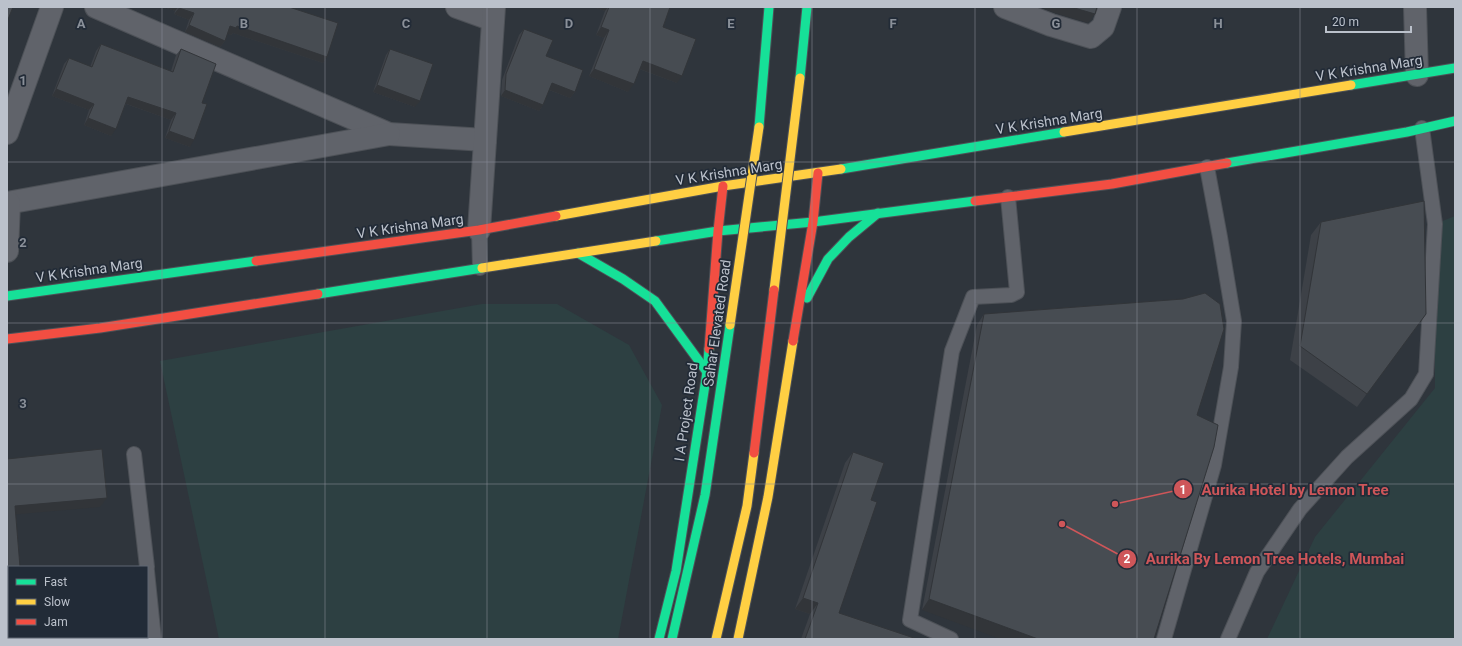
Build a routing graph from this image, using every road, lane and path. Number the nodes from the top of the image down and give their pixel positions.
1 (52, 7) edge
2 (96, 7) edge
3 (457, 7) edge
4 (769, 7) edge
5 (807, 7) edge
6 (1005, 7) edge
7 (1110, 7) edge
8 (1415, 7) edge
9 (493, 14) edge
10 (1455, 68) edge
11 (1417, 75) junction
12 (1455, 121) edge
13 (1422, 128) junction
14 (7, 133) edge
15 (389, 134) junction
16 (485, 140) junction
17 (1207, 167) junction
18 (818, 173) junction
19 (723, 186) junction
20 (1008, 197) junction
21 (8, 203) edge
22 (878, 213) junction
23 (813, 222) junction
24 (479, 230) junction
25 (718, 231) junction
26 (7, 251) edge
27 (578, 253) junction
28 (480, 268) junction
29 (7, 296) edge
30 (799, 313) junction
31 (7, 339) edge
32 (707, 372) junction
33 (134, 454) dead end
34 (146, 566) edge
35 (148, 581) edge
36 (154, 639) edge
37 (659, 639) edge
38 (672, 639) edge
39 (716, 639) edge
40 (738, 639) edge
41 (951, 639) edge
42 (1164, 639) edge
43 (1228, 639) edge

1 - 14 street
2 - 15 street
3 - 9 street
4 - 38 main road, Sahar Elevated Road, bridge
5 - 39 main road, bridge
6 - 7 street
8 - 11 street
9 - 16 street
10 - 11 main road, V K Krishna Marg
11 - 18 main road, V K Krishna Marg
12 - 13 main road
13 - 17 main road
13 - 43 lane
15 - 16 street
15 - 21 street
16 - 24 street
17 - 20 main road
17 - 42 lane
18 - 19 main road, V K Krishna Marg
18 - 23 main road
19 - 24 main road, V K Krishna Marg
19 - 25 main road, I A Project Road
20 - 22 main road
20 - 41 lane
21 - 26 street
22 - 23 main road
22 - 30 main road
23 - 25 main road
23 - 30 main road
24 - 28 lane
24 - 29 main road, V K Krishna Marg
25 - 27 main road
25 - 32 main road, I A Project Road
27 - 28 main road
27 - 32 main road
28 - 31 main road
30 - 40 main road
32 - 37 main road, I A Project Road
33 - 34 lane
35 - 36 lane

